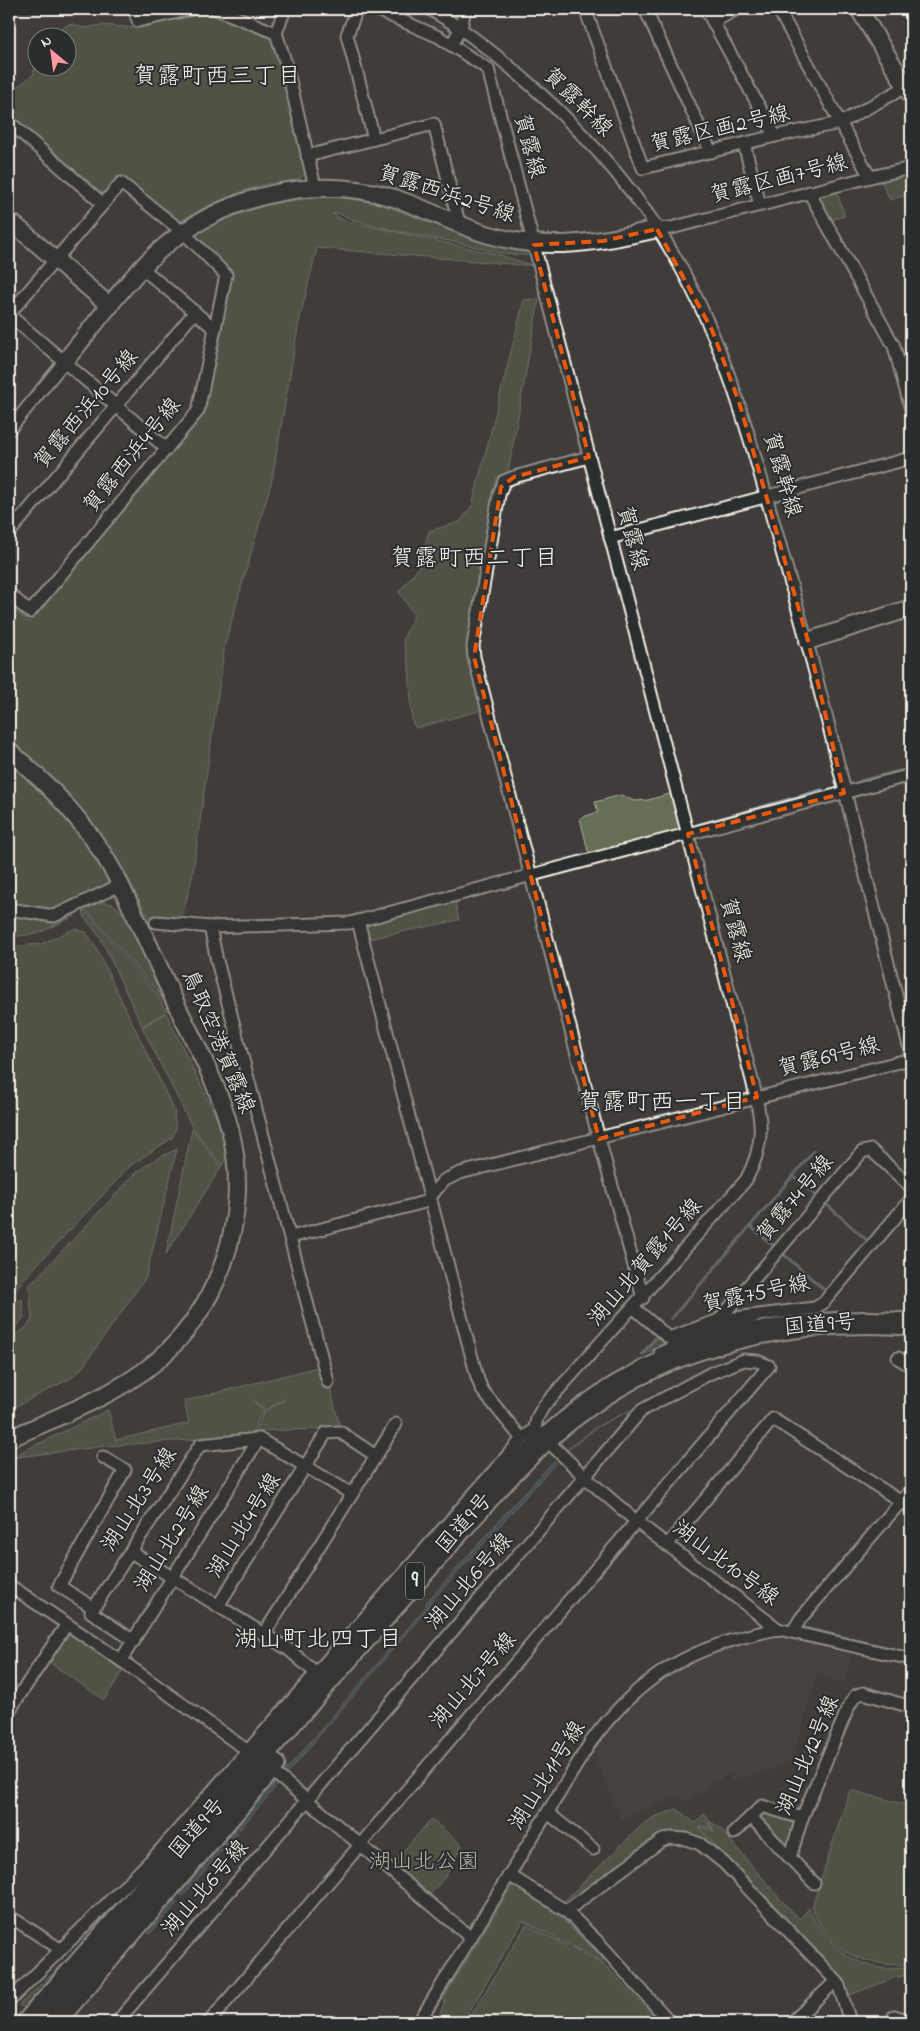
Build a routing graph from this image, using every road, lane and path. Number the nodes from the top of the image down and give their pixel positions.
1 (134, 9) edge
2 (192, 9) edge
3 (216, 9) edge
4 (285, 9) edge
5 (357, 9) edge
6 (374, 9) edge
7 (429, 9) edge
8 (465, 9) edge
9 (585, 9) edge
10 (645, 9) edge
11 (706, 9) edge
12 (737, 9) edge
13 (778, 9) edge
14 (859, 9) edge
15 (713, 22) junction
16 (461, 28) junction
17 (276, 33) junction
18 (451, 45) junction
19 (910, 89) edge
20 (9, 122) edge
21 (840, 123) junction
22 (775, 136) junction
23 (374, 139) junction
24 (744, 144) junction
25 (711, 152) junction
26 (307, 156) junction
27 (911, 168) edge
28 (870, 177) junction
29 (315, 187) junction
30 (809, 192) junction
31 (103, 204) junction
32 (760, 205) junction
33 (9, 220) edge
34 (459, 224) junction
35 (657, 229) junction
36 (184, 233) junction
37 (534, 245) junction
38 (54, 259) junction
39 (143, 269) junction
40 (110, 306) junction
41 (195, 312) junction
42 (9, 315) edge
43 (215, 329) junction
44 (64, 362) junction
45 (116, 406) junction
46 (911, 409) edge
47 (9, 430) edge
48 (167, 449) junction
49 (589, 457) junction
50 (911, 458) edge
51 (766, 495) junction
52 (9, 533) edge
53 (610, 538) junction
54 (9, 594) edge
55 (911, 608) edge
56 (808, 641) junction
57 (9, 751) edge
58 (911, 775) edge
59 (844, 793) junction
60 (688, 834) junction
61 (531, 876) junction
62 (120, 884) junction
63 (9, 909) edge
64 (358, 921) junction
65 (156, 922) dead end
66 (210, 927) junction
67 (911, 1054) edge
68 (911, 1059) edge
69 (756, 1097) junction
70 (598, 1139) junction
71 (911, 1187) edge
72 (430, 1195) junction
73 (911, 1199) edge
74 (292, 1237) junction
75 (643, 1298) junction
76 (634, 1308) junction
77 (911, 1324) edge
78 (719, 1325) junction
79 (774, 1329) junction
80 (682, 1338) junction
81 (911, 1338) edge
82 (898, 1358) dead end
83 (769, 1366) joint
84 (911, 1366) edge
85 (641, 1374) junction
86 (328, 1382) dead end
87 (396, 1424) dead end
88 (9, 1439) edge
89 (259, 1439) junction
90 (522, 1439) junction
91 (545, 1440) junction
92 (376, 1456) junction
93 (103, 1457) dead end
94 (305, 1466) junction
95 (586, 1478) junction
96 (911, 1490) edge
97 (352, 1494) junction
98 (906, 1505) edge
99 (637, 1522) junction
100 (667, 1545) junction
101 (131, 1552) junction
102 (173, 1579) junction
103 (9, 1585) edge
104 (218, 1606) junction
105 (94, 1608) junction
106 (67, 1624) junction
107 (778, 1629) junction
108 (793, 1632) junction
109 (264, 1634) junction
110 (134, 1641) junction
111 (911, 1659) edge
112 (121, 1660) junction
113 (316, 1673) junction
114 (911, 1707) edge
115 (9, 1711) edge
116 (248, 1751) junction
117 (277, 1775) dead end
118 (309, 1800) junction
119 (548, 1813) junction
120 (752, 1817) junction
121 (802, 1818) junction
122 (734, 1834) dead end
123 (360, 1845) junction
124 (593, 1849) dead end
125 (790, 1858) junction
126 (509, 1875) junction
127 (814, 1884) dead end
128 (566, 1911) junction
129 (9, 1916) edge
130 (471, 1938) junction
131 (60, 1949) junction
132 (836, 1981) junction
133 (9, 2001) edge
134 (911, 2021) edge
135 (28, 2022) edge
136 (54, 2022) edge
137 (117, 2022) edge
138 (209, 2022) edge
139 (419, 2022) edge
140 (670, 2022) edge
141 (792, 2022) edge
142 (846, 2022) edge
143 (893, 2022) edge

1 - 2 street
3 - 17 street
4 - 17 street
5 - 23 street
6 - 18 street, 賀露線
7 - 16 street, 賀露幹線
8 - 16 street
9 - 25 street, 賀露区画2号線
10 - 25 street
11 - 15 street
12 - 15 street
13 - 21 street, 賀露区画7号線
14 - 19 street
15 - 22 street
16 - 18 street
16 - 35 street, 賀露幹線
17 - 26 street
18 - 37 street, 賀露線
19 - 21 street, 賀露区画2号線
20 - 31 street
21 - 22 street, 賀露区画2号線
21 - 28 street, 賀露区画7号線
22 - 24 street, 賀露区画2号線
23 - 26 street
23 - 34 street
24 - 25 street, 賀露区画2号線
24 - 32 street
26 - 29 street
27 - 28 street
28 - 30 street, 賀露区画7号線
29 - 34 street, 賀露西浜2号線
29 - 36 street, 賀露西浜2号線
30 - 32 street, 賀露区画7号線
30 - 46 street
31 - 36 street
31 - 38 street
32 - 35 street, 賀露区画7号線
33 - 38 street
34 - 37 street, 賀露西浜2号線
35 - 37 street, 賀露西浜2号線
35 - 51 street, 賀露幹線
36 - 39 street, 賀露西浜2号線
36 - 43 street, 賀露西浜4号線
37 - 49 street, 賀露線
38 - 40 street
38 - 42 street
39 - 40 street, 賀露西浜2号線
39 - 41 street
40 - 44 street, 賀露西浜2号線
41 - 43 street
41 - 45 street, 賀露西浜10号線
42 - 44 street
43 - 48 street, 賀露西浜4号線
44 - 45 street
44 - 47 street
45 - 48 street
45 - 52 street, 賀露西浜10号線
48 - 54 street, 賀露西浜4号線
49 - 53 street, 賀露線
49 - 61 street
50 - 51 street
51 - 53 street
51 - 56 street, 賀露幹線
53 - 60 street, 賀露線
55 - 56 street
56 - 59 street, 賀露幹線
57 - 62 street, 鳥取空港賀露線
58 - 59 street
59 - 60 street
59 - 67 street, 賀露幹線
60 - 61 street
60 - 69 street, 賀露線
61 - 64 street
61 - 70 street
62 - 63 street
62 - 88 street, 鳥取空港賀露線
64 - 66 street
64 - 72 street
65 - 66 street
66 - 74 street
68 - 69 street, 賀露69号線
69 - 70 street, 賀露69号線
69 - 75 street, 湖山北賀露1号線
70 - 72 street, 賀露69号線
70 - 75 street
71 - 78 street, 賀露74号線
72 - 74 street, 賀露69号線
72 - 90 street
73 - 78 street, 賀露75号線
74 - 86 street
75 - 76 street, 湖山北賀露1号線
76 - 80 street, 賀露75号線
76 - 91 street, 湖山北賀露1号線
77 - 79 highway, 国道9号 / 9
78 - 79 street
78 - 80 street, 賀露75号線
79 - 85 highway, 国道9号 / 9
80 - 85 street
81 - 91 highway, 国道9号 / 9
82 - 84 street
83 - 95 street, 湖山北6号線
83 - 99 street, 湖山北7号線
85 - 91 highway, 国道9号 / 9
87 - 92 street
89 - 94 street
89 - 101 street, 湖山北3号線
89 - 102 street, 湖山北2号線
90 - 91 street
90 - 113 street
91 - 95 street, 湖山北10号線
91 - 135 highway, 国道9号 / 9
91 - 136 highway, 国道9号 / 9
92 - 94 street, 湖山北4号線
92 - 97 street
93 - 105 street
94 - 97 street
94 - 104 street, 湖山北4号線
95 - 99 street, 湖山北10号線
95 - 118 street, 湖山北6号線
96 - 98 street
97 - 109 street
98 - 100 street
98 - 108 street
99 - 100 street, 湖山北10号線
99 - 123 street, 湖山北7号線
100 - 107 street, 湖山北10号線
101 - 102 street
101 - 105 street, 湖山北3号線
102 - 104 street
102 - 110 street, 湖山北2号線
103 - 106 street
104 - 109 street
105 - 110 street
106 - 112 street
106 - 115 street
107 - 108 street, 湖山北10号線
107 - 119 street, 湖山北11号線
108 - 111 street, 湖山北10号線
109 - 113 street
110 - 112 street, 湖山北2号線
112 - 116 street
113 - 116 street
114 - 121 street, 湖山北12号線
116 - 131 street
117 - 118 street
118 - 123 street
118 - 137 street, 湖山北6号線
119 - 124 street
119 - 126 street, 湖山北11号線
120 - 121 street
120 - 122 street
120 - 125 street
121 - 125 street, 湖山北12号線
123 - 130 street
123 - 138 street, 湖山北7号線
125 - 127 street
126 - 128 street
126 - 130 street, 湖山北11号線
128 - 132 street
128 - 140 street
129 - 131 street
130 - 139 street, 湖山北11号線
131 - 133 street
132 - 141 street
132 - 142 street
134 - 143 street

